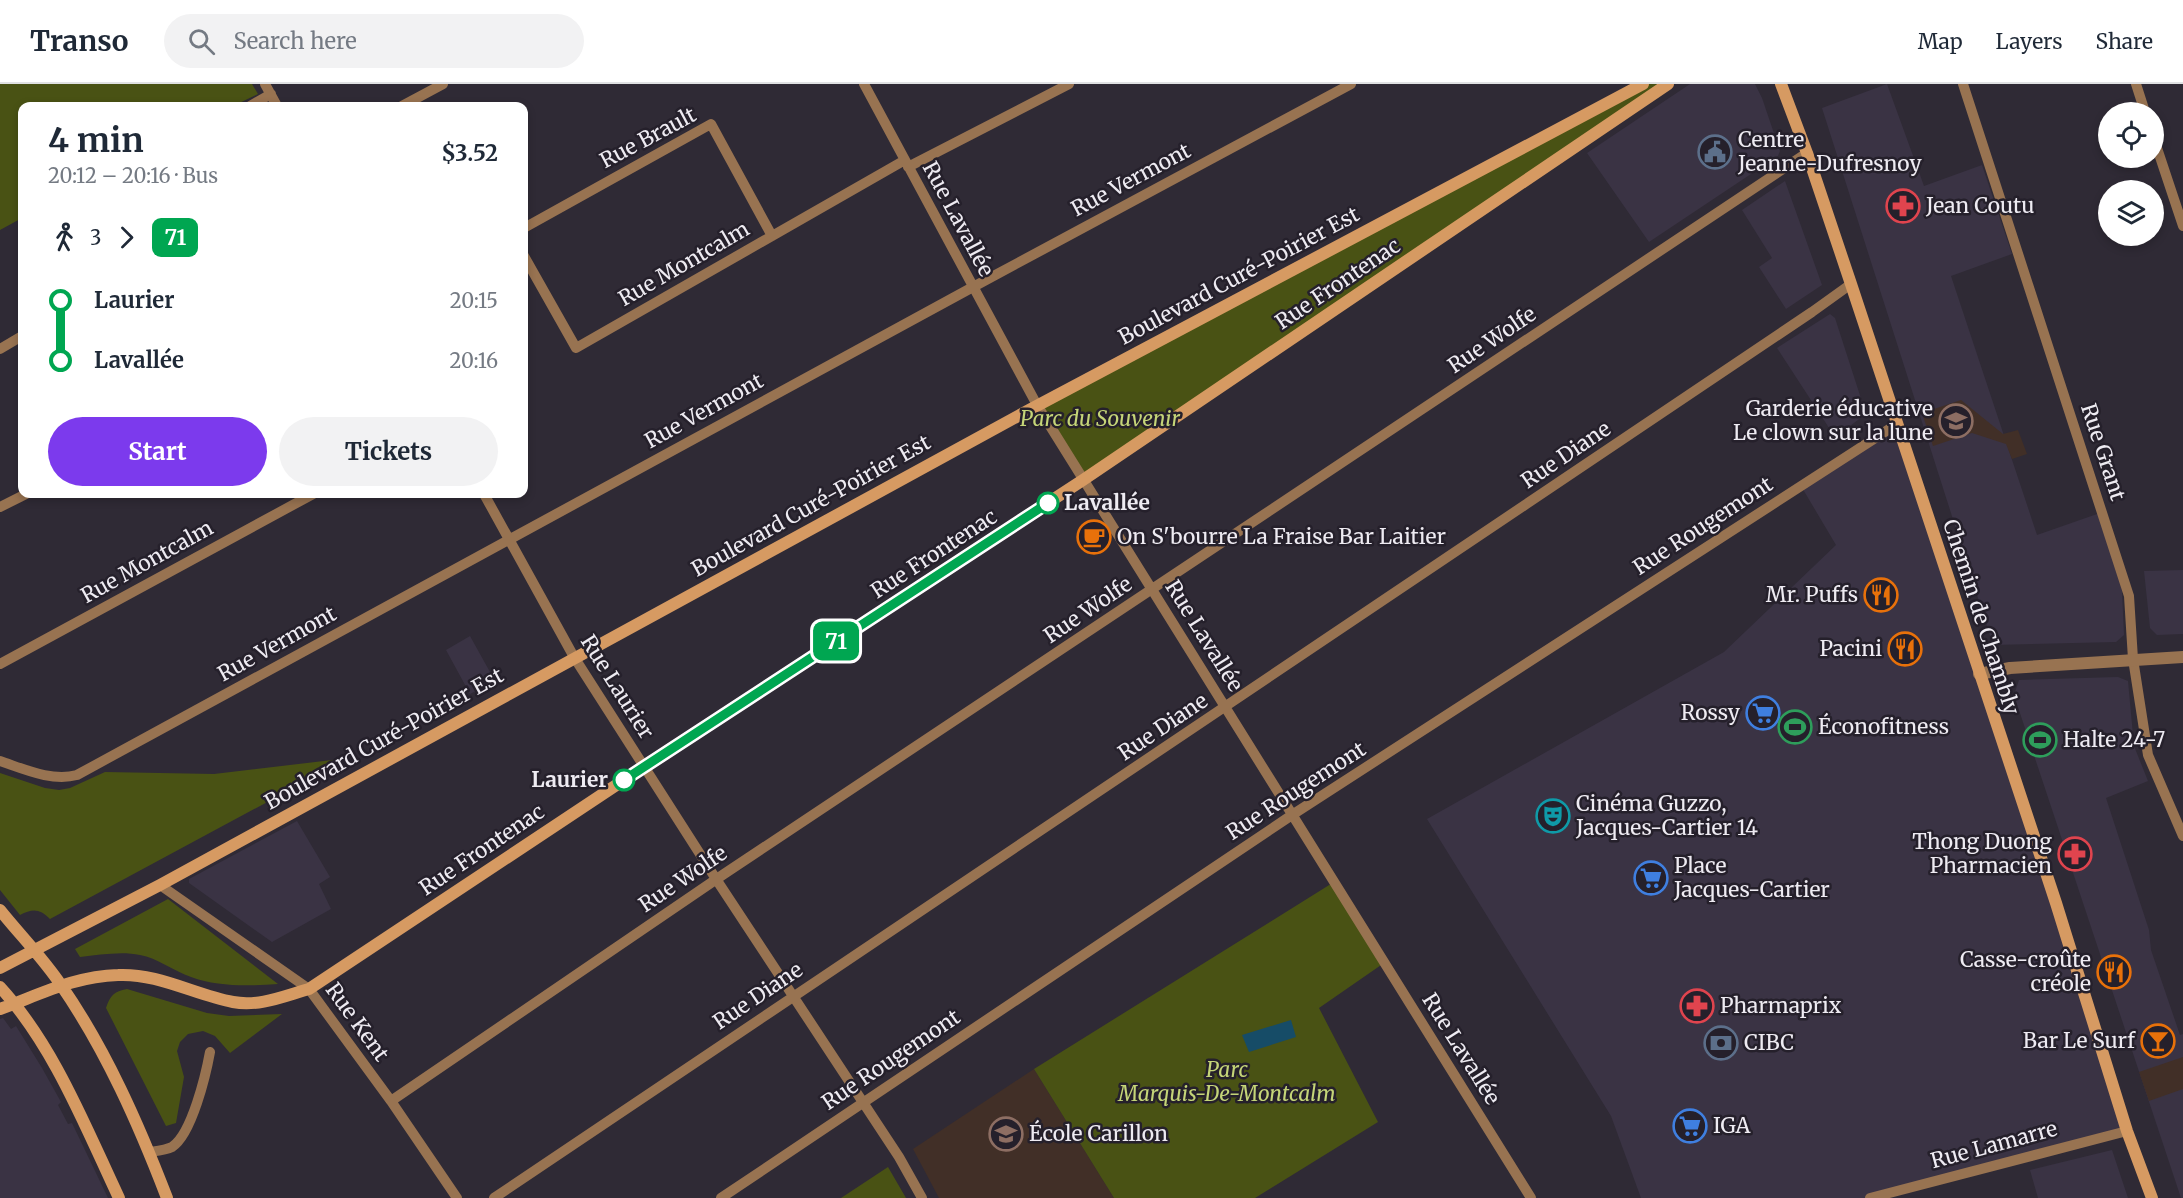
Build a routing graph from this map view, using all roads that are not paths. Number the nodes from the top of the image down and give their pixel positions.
1 (443, 84) edge
2 (864, 84) edge
3 (1068, 84) edge
4 (1351, 84) edge
5 (1643, 84) edge
6 (1668, 84) edge
7 (1771, 84) edge
8 (1963, 84) edge
9 (2136, 84) edge
10 (268, 89) edge
11 (1783, 90) edge
12 (254, 102) edge
13 (409, 102) edge
14 (2142, 102) edge
15 (1807, 153) junction
16 (906, 163) junction
17 (2164, 168) edge
18 (528, 226) edge
19 (2183, 226) edge
20 (772, 236) junction
21 (528, 263) edge
22 (1851, 284) junction
23 (973, 286) junction
24 (18, 338) edge
25 (0, 349) edge
26 (1037, 405) junction
27 (1897, 423) junction
28 (1083, 480) junction
29 (18, 498) edge
30 (306, 498) edge
31 (486, 498) edge
32 (0, 507) edge
33 (509, 540) junction
34 (1152, 591) junction
35 (574, 657) junction
36 (2183, 657) edge
37 (2133, 659) junction
38 (0, 664) edge
39 (1979, 675) junction
40 (1226, 708) junction
41 (0, 761) edge
42 (645, 766) junction
43 (1292, 815) junction
44 (2183, 836) edge
45 (716, 879) junction
46 (160, 885) junction
47 (0, 910) edge
48 (34, 950) junction
49 (0, 968) edge
50 (61, 985) junction
51 (0, 987) edge
52 (309, 989) junction
53 (793, 996) junction
54 (15, 1004) junction
55 (0, 1009) edge
56 (210, 1052) dead end
57 (391, 1101) junction
58 (863, 1103) junction
59 (2127, 1131) junction
60 (149, 1152) junction
61 (119, 1198) edge
62 (167, 1198) edge
63 (457, 1198) edge
64 (494, 1198) edge
65 (720, 1198) edge
66 (922, 1198) edge
67 (1531, 1198) edge
68 (1870, 1198) edge
69 (2152, 1198) edge

1 - 13 street
2 - 16 street, Rue Lavallée
3 - 16 street, Rue Montcalm
4 - 23 street, Rue Vermont
5 - 26 main road, Boulevard Curé-Poirier Est
6 - 28 main road, Rue Frontenac
7 - 11 main road
8 - 37 street, Rue Grant
9 - 14 street
10 - 12 street
11 - 15 main road, Chemin de Chambly
15 - 22 main road, Chemin de Chambly
15 - 34 street, Rue Wolfe
16 - 20 street, Rue Montcalm
16 - 23 street, Rue Lavallée
17 - 19 street
18 - 20 street, Rue Brault
20 - 21 street, Rue Montcalm
22 - 27 main road, Chemin de Chambly
22 - 40 street, Rue Diane
23 - 26 street, Rue Lavallée
23 - 33 street, Rue Vermont
24 - 25 street
26 - 28 street, Rue Lavallée
26 - 35 main road, Boulevard Curé-Poirier Est
27 - 39 main road, Chemin de Chambly
27 - 43 street, Rue Rougemont
28 - 34 street, Rue Lavallée
28 - 42 main road, Rue Frontenac
29 - 32 street
30 - 38 street, Rue Montcalm
31 - 33 street, Rue Laurier
33 - 35 street, Rue Laurier
33 - 41 street, Rue Vermont
34 - 40 street, Rue Lavallée
34 - 45 street, Rue Wolfe
35 - 42 street, Rue Laurier
35 - 46 main road, Boulevard Curé-Poirier Est
36 - 37 street
37 - 39 street
37 - 44 street, Rue Grant
39 - 59 main road, Chemin de Chambly
40 - 43 street, Rue Lavallée
40 - 53 street, Rue Diane
42 - 45 street, Rue Laurier
42 - 52 main road, Rue Frontenac
43 - 58 street, Rue Rougemont
43 - 67 street, Rue Lavallée
45 - 53 street, Rue Laurier
45 - 57 street, Rue Wolfe
46 - 48 main road, Boulevard Curé-Poirier Est
46 - 52 street, Rue Kent
47 - 48 main road
48 - 49 main road, Boulevard Curé-Poirier Est
48 - 50 main road
50 - 52 main road, Rue Frontenac
50 - 54 main road
50 - 60 main road
51 - 54 main road
52 - 57 street, Rue Kent
53 - 58 street, Rue Laurier
53 - 64 street, Rue Diane
54 - 55 main road
54 - 61 main road
56 - 60 street
57 - 63 street, Rue Kent
58 - 65 street, Rue Rougemont
58 - 66 street, Rue Laurier
59 - 68 street, Rue Lamarre
59 - 69 main road, Chemin de Chambly
60 - 62 main road

